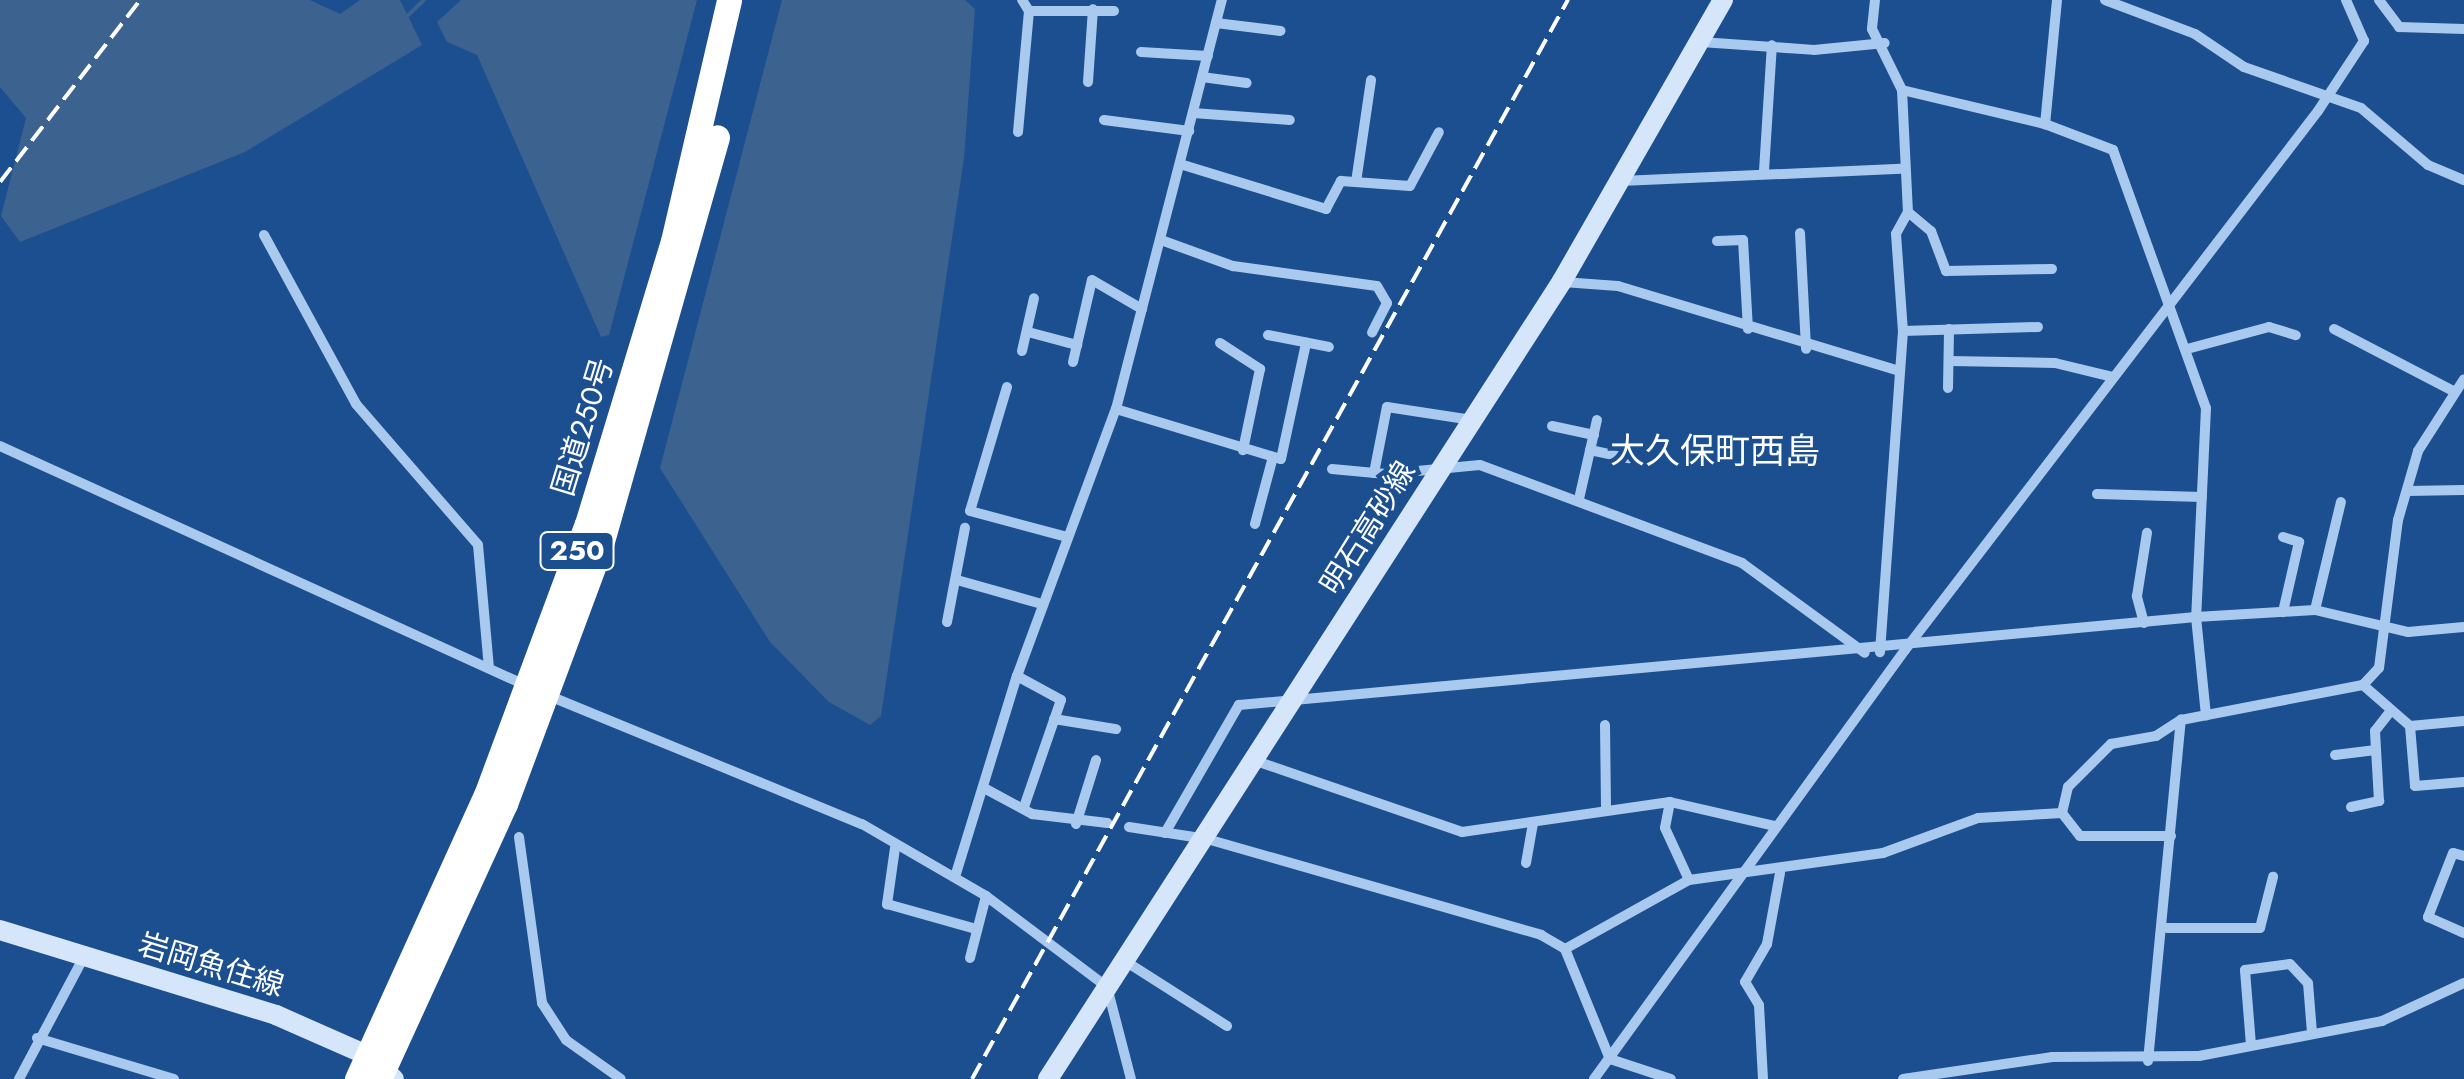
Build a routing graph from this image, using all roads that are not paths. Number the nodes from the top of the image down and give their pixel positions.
1 (729, 0) edge
2 (747, 0) edge
3 (1022, 0) edge
4 (1222, 0) edge
5 (1724, 0) edge
6 (1875, 0) edge
7 (2057, 0) edge
8 (2105, 0) edge
9 (2346, 0) edge
10 (2380, 0) edge
11 (1093, 9) junction
12 (1029, 11) junction
13 (1114, 11) dead end
14 (1216, 23) junction
15 (2464, 28) edge
16 (1281, 31) dead end
17 (1700, 42) junction
18 (1885, 43) junction
19 (1772, 45) junction
20 (1141, 52) dead end
21 (1208, 56) junction
22 (1202, 77) junction
23 (1370, 80) dead end
24 (1088, 82) dead end
25 (1247, 83) dead end
26 (1902, 90) junction
27 (2330, 92) junction
28 (1194, 113) junction
29 (1104, 120) dead end
30 (1290, 120) dead end
31 (2045, 124) junction
32 (1188, 131) junction
33 (1018, 132) dead end
34 (1439, 132) dead end
35 (1180, 164) junction
36 (1901, 169) junction
37 (1764, 170) junction
38 (2464, 180) edge
39 (1620, 181) junction
40 (1356, 182) junction
41 (1908, 212) junction
42 (1800, 232) dead end
43 (264, 234) dead end
44 (1160, 240) junction
45 (1716, 241) dead end
46 (2052, 269) dead end
47 (1562, 282) junction
48 (1034, 298) dead end
49 (2169, 304) junction
50 (1142, 309) junction
51 (2038, 326) dead end
52 (1748, 329) junction
53 (1950, 329) junction
54 (2334, 330) dead end
55 (1903, 331) junction
56 (1028, 332) junction
57 (1372, 332) dead end
58 (1268, 335) dead end
59 (2296, 335) dead end
60 (1220, 342) dead end
61 (1306, 343) junction
62 (1077, 346) junction
63 (1330, 347) dead end
64 (1806, 349) junction
65 (1022, 350) dead end
66 (2187, 350) junction
67 (1950, 361) junction
68 (1073, 362) dead end
69 (1899, 371) junction
70 (2113, 377) junction
71 (2464, 380) edge
72 (1007, 387) dead end
73 (1948, 388) dead end
74 (2455, 392) junction
75 (1116, 409) junction
76 (1473, 420) junction
77 (1597, 420) dead end
78 (1552, 426) dead end
79 (1594, 435) junction
80 (0, 446) edge
81 (1244, 450) junction
82 (1590, 450) junction
83 (1273, 457) junction
84 (1629, 458) dead end
85 (1442, 468) junction
86 (1332, 469) dead end
87 (1374, 473) junction
88 (2464, 490) edge
89 (2406, 491) junction
90 (2097, 494) dead end
91 (2202, 497) junction
92 (1579, 499) junction
93 (2341, 502) dead end
94 (1255, 524) dead end
95 (964, 528) dead end
96 (2147, 533) dead end
97 (2282, 536) dead end
98 (1067, 537) junction
99 (957, 580) junction
100 (1042, 604) junction
101 (2315, 610) junction
102 (2283, 612) junction
103 (2196, 617) junction
104 (947, 622) dead end
105 (2144, 623) junction
106 (2464, 628) edge
107 (2391, 629) junction
108 (1905, 650) junction
109 (1880, 652) junction
110 (1866, 653) junction
111 (489, 668) junction
112 (1017, 676) junction
113 (2363, 685) junction
114 (537, 690) junction
115 (1297, 696) junction
116 (2390, 712) junction
117 (2206, 715) junction
118 (1054, 720) junction
119 (2181, 720) junction
120 (2464, 721) edge
121 (1605, 726) dead end
122 (2410, 726) junction
123 (1116, 729) dead end
124 (2376, 750) junction
125 (2336, 755) dead end
126 (1096, 760) dead end
127 (1256, 761) junction
128 (2464, 782) edge
129 (984, 788) junction
130 (1670, 802) junction
131 (1606, 806) junction
132 (2351, 807) dead end
133 (1024, 808) junction
134 (2062, 812) junction
135 (1107, 823) dead end
136 (1076, 824) junction
137 (1534, 824) junction
138 (1775, 826) junction
139 (1129, 827) dead end
140 (1165, 833) junction
141 (2171, 836) junction
142 (518, 837) dead end
143 (1206, 840) junction
144 (895, 848) junction
145 (2464, 856) edge
146 (1526, 863) dead end
147 (1780, 873) junction
148 (1742, 876) junction
149 (2273, 876) dead end
150 (955, 878) junction
151 (1689, 880) junction
152 (986, 896) junction
153 (2166, 928) junction
154 (976, 929) junction
155 (0, 930) edge
156 (2464, 933) edge
157 (1564, 949) junction
158 (84, 957) junction
159 (970, 958) dead end
160 (1124, 961) junction
161 (2464, 982) edge
162 (1107, 987) junction
163 (1228, 1026) dead end
164 (2312, 1034) junction
165 (36, 1038) junction
166 (2251, 1045) junction
167 (1610, 1059) junction
168 (2148, 1061) junction
169 (377, 1073) edge
170 (150, 1076) edge
171 (20, 1079) edge
172 (174, 1079) edge
173 (621, 1079) edge
174 (1048, 1079) edge
175 (1131, 1079) edge
176 (1594, 1079) edge
177 (1671, 1079) edge
178 (1762, 1079) edge
179 (1903, 1079) edge

1 - 114 highway, 国道250号 / 250
2 - 114 highway, 国道250号 / 250
3 - 12 street
4 - 14 street
5 - 17 main road, 明石高砂線
6 - 18 street
7 - 31 street
8 - 27 street
9 - 27 street
10 - 15 street
11 - 12 street
11 - 13 street
11 - 24 street
12 - 33 street
14 - 16 street
14 - 21 street
17 - 19 street
17 - 39 main road, 明石高砂線
18 - 19 street
18 - 26 street
19 - 37 street
20 - 21 street
21 - 22 street
22 - 25 street
22 - 28 street
23 - 40 street
26 - 31 street
26 - 36 street
27 - 38 street
27 - 49 street
28 - 30 street
28 - 32 street
29 - 32 street
31 - 49 street
32 - 35 street
34 - 40 street
35 - 40 street
35 - 44 street
36 - 37 street
36 - 41 street
37 - 39 street
39 - 47 main road, 明石高砂線
41 - 46 street
41 - 55 street
42 - 64 street
43 - 111 street
44 - 50 street
44 - 57 street
45 - 52 street
47 - 52 street
47 - 76 main road, 明石高砂線
48 - 56 street
49 - 66 street
49 - 70 street
50 - 62 street
50 - 75 street
51 - 53 street
52 - 64 street
53 - 55 street
53 - 67 street
54 - 74 street
55 - 69 street
56 - 62 street
56 - 65 street
58 - 61 street
59 - 66 street
60 - 81 street
61 - 63 street
61 - 83 street
62 - 68 street
64 - 69 street
66 - 91 street
67 - 70 street
67 - 73 street
69 - 109 street
70 - 108 street
71 - 74 street
72 - 98 street
74 - 89 street
75 - 81 street
75 - 98 street
76 - 85 main road, 明石高砂線
76 - 87 street
77 - 79 street
78 - 79 street
79 - 82 street
80 - 111 street
81 - 83 street
82 - 84 street
82 - 92 street
83 - 94 street
85 - 87 street
85 - 92 street
85 - 115 main road, 明石高砂線
86 - 87 street
88 - 89 street
89 - 107 street
90 - 91 street
91 - 103 street
92 - 110 street
93 - 101 street
95 - 99 street
96 - 105 street
97 - 102 street
98 - 100 street
99 - 100 street
99 - 104 street
100 - 112 street
101 - 102 street
101 - 107 street
102 - 103 street
103 - 105 street
103 - 117 street
105 - 108 street
106 - 107 street
107 - 113 street
108 - 109 street
108 - 138 street
109 - 110 street
110 - 115 street
111 - 114 street
112 - 118 street
112 - 129 street
113 - 116 street
113 - 117 street
114 - 144 street
114 - 169 highway, 国道250号 / 250
115 - 127 main road, 明石高砂線
115 - 140 street
116 - 122 street
116 - 124 street
117 - 119 street
118 - 123 street
118 - 133 street
119 - 134 street
119 - 141 street
120 - 122 street
121 - 131 street
122 - 128 street
124 - 125 street
124 - 132 street
126 - 136 street
127 - 137 street
127 - 143 main road, 明石高砂線
129 - 133 street
129 - 150 street
130 - 131 street
130 - 138 street
130 - 151 street
131 - 137 street
133 - 136 street
134 - 141 street
134 - 147 street
135 - 136 street
137 - 146 street
138 - 148 street
139 - 140 street
140 - 143 street
141 - 153 street
142 - 173 street
143 - 157 street
143 - 160 main road, 明石高砂線
144 - 150 street
144 - 154 street
145 - 156 street
147 - 148 street
147 - 178 street
148 - 151 street
148 - 167 street
149 - 153 street
150 - 152 street
151 - 157 street
152 - 154 street
152 - 162 street
153 - 168 street
154 - 159 street
155 - 158 main road, 岩岡魚住線
157 - 167 street
158 - 165 street
158 - 169 main road, 岩岡魚住線
160 - 162 main road, 明石高砂線
160 - 163 street
161 - 164 street
162 - 174 main road, 明石高砂線
162 - 175 street
164 - 166 street
164 - 166 street
165 - 170 street
165 - 171 street
166 - 168 street
167 - 176 street
167 - 177 street
168 - 179 street
170 - 172 street

